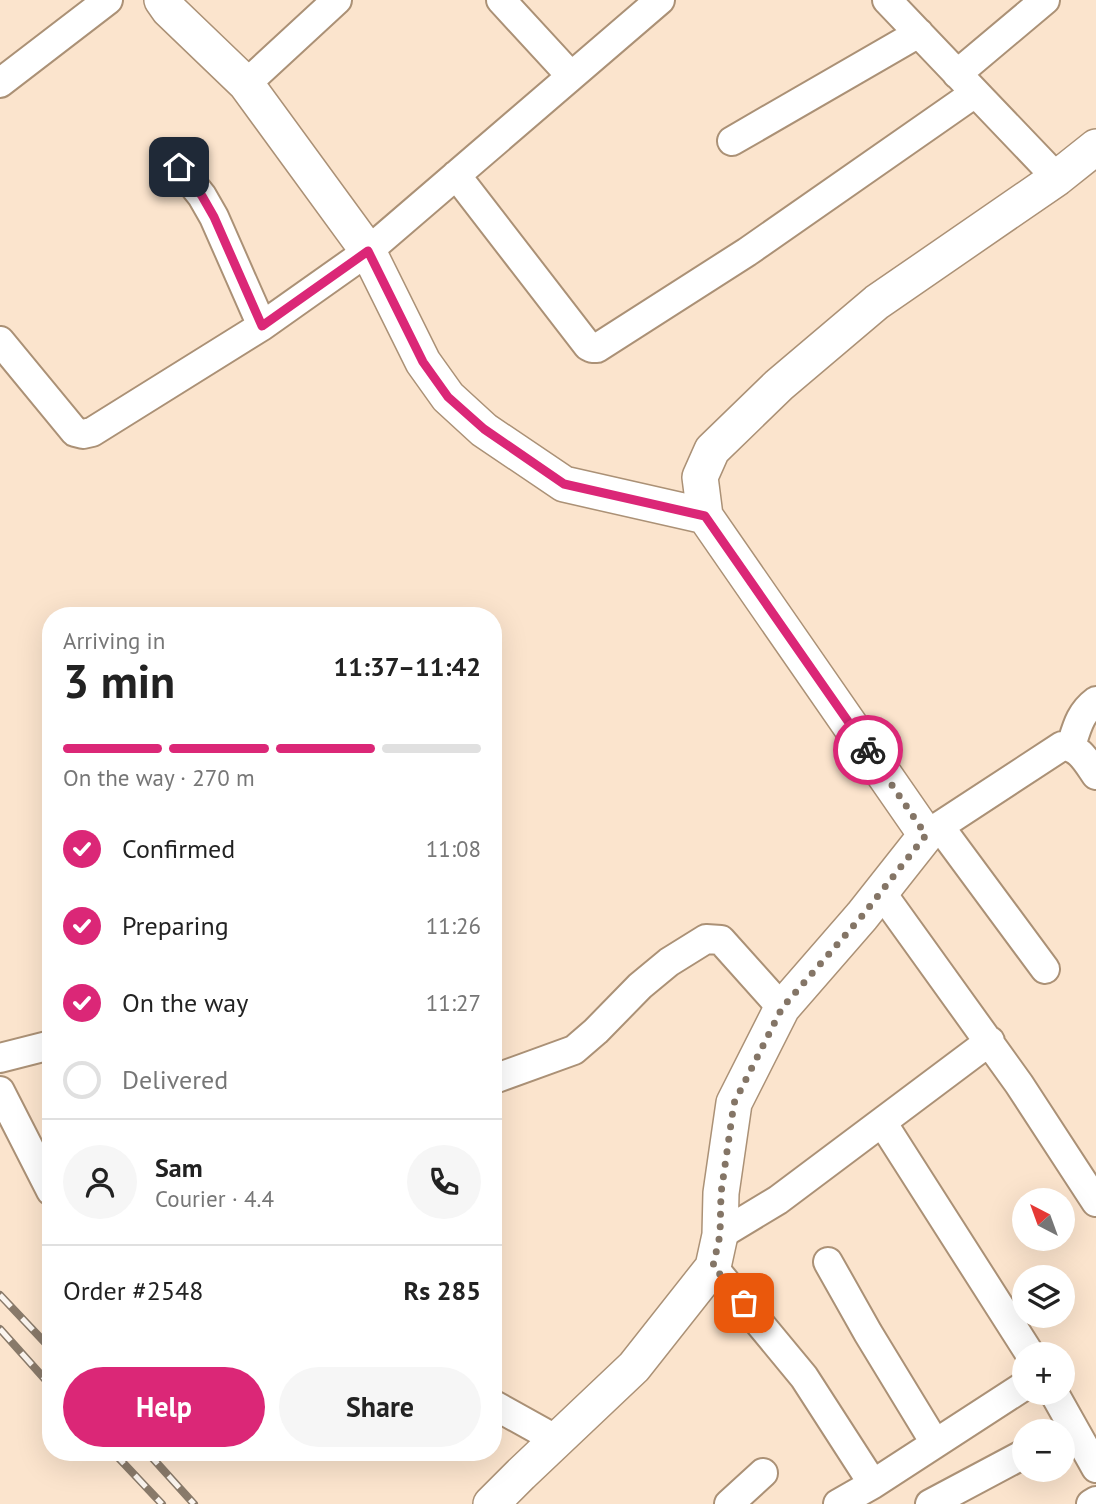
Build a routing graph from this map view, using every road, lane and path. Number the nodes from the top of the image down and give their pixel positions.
1 (108, 0) edge
2 (162, 0) edge
3 (337, 0) edge
4 (501, 0) edge
5 (660, 0) edge
6 (887, 0) edge
7 (1045, 0) edge
8 (919, 33) junction
9 (571, 76) junction
10 (0, 83) edge
11 (966, 83) junction
12 (246, 84) junction
13 (732, 141) dead end
14 (1096, 147) edge
15 (179, 167) dead end
16 (456, 175) junction
17 (1057, 178) junction
18 (368, 251) junction
19 (262, 326) junction
20 (0, 341) edge
21 (705, 516) junction
22 (1096, 701) edge
23 (1071, 746) junction
24 (1096, 775) edge
25 (933, 831) junction
26 (881, 892) junction
27 (1045, 969) dead end
28 (782, 1008) junction
29 (989, 1041) junction
30 (42, 1047) edge
31 (0, 1058) edge
32 (502, 1076) edge
33 (0, 1091) edge
34 (882, 1122) junction
35 (42, 1173) edge
36 (1096, 1202) edge
37 (717, 1251) junction
38 (828, 1262) dead end
39 (1022, 1342) edge
40 (1012, 1394) edge
41 (502, 1409) edge
42 (557, 1440) junction
43 (1075, 1440) edge
44 (935, 1443) junction
45 (1012, 1460) edge
46 (1096, 1468) edge
47 (763, 1473) dead end
48 (873, 1484) junction
49 (1096, 1501) edge
50 (491, 1504) edge
51 (729, 1504) edge
52 (838, 1504) edge
53 (930, 1504) edge
54 (1091, 1504) edge

1 - 10 street
2 - 12 street
3 - 12 street
4 - 9 street
5 - 9 street
6 - 8 street
7 - 11 street
8 - 11 street
8 - 13 street
9 - 16 street
11 - 16 street
11 - 17 street
12 - 18 street
14 - 17 street
15 - 19 street
16 - 18 street
17 - 21 street
18 - 19 street
18 - 21 street
19 - 20 street
21 - 25 street
22 - 23 street
23 - 24 street
23 - 25 street
25 - 26 street
25 - 27 street
26 - 28 street
26 - 29 street
28 - 32 street
28 - 37 street
29 - 34 street
29 - 36 street
30 - 31 street
33 - 35 street
34 - 37 street
34 - 39 street
37 - 42 street
37 - 48 street
38 - 44 street
40 - 44 street
41 - 42 street
42 - 50 street
43 - 46 street
44 - 48 street
45 - 53 street
47 - 51 street
48 - 52 street
49 - 54 street

